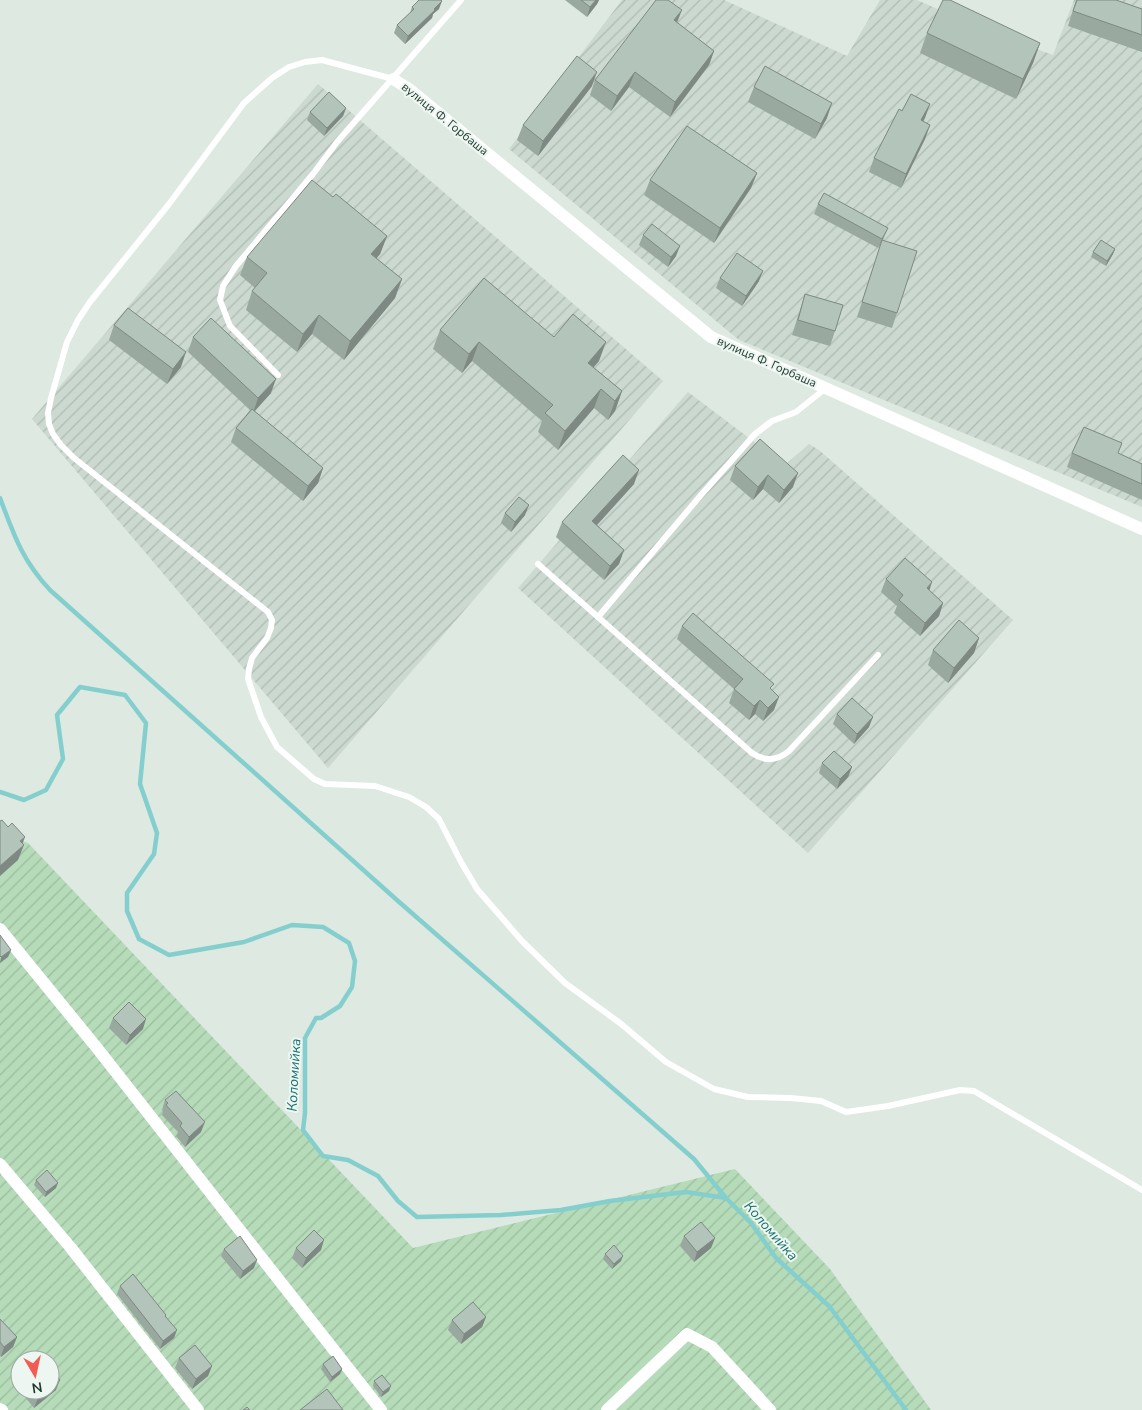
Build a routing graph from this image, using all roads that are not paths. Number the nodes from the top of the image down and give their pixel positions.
1 (461, 0) edge
2 (393, 79) junction
3 (278, 375) dead end
4 (826, 388) junction
5 (1142, 529) edge
6 (538, 564) dead end
7 (598, 617) junction
8 (878, 655) dead end
9 (0, 930) edge
10 (0, 1164) edge
11 (1142, 1190) edge
12 (198, 1410) edge
13 (380, 1410) edge
14 (607, 1410) edge
15 (770, 1410) edge

1 - 2 lane
2 - 3 lane
2 - 4 street, вулиця Ф. Горбаша
2 - 11 lane
4 - 5 street, вулиця Ф. Горбаша
4 - 7 lane
6 - 7 lane
7 - 8 lane
9 - 13 street
10 - 12 street
14 - 15 street

